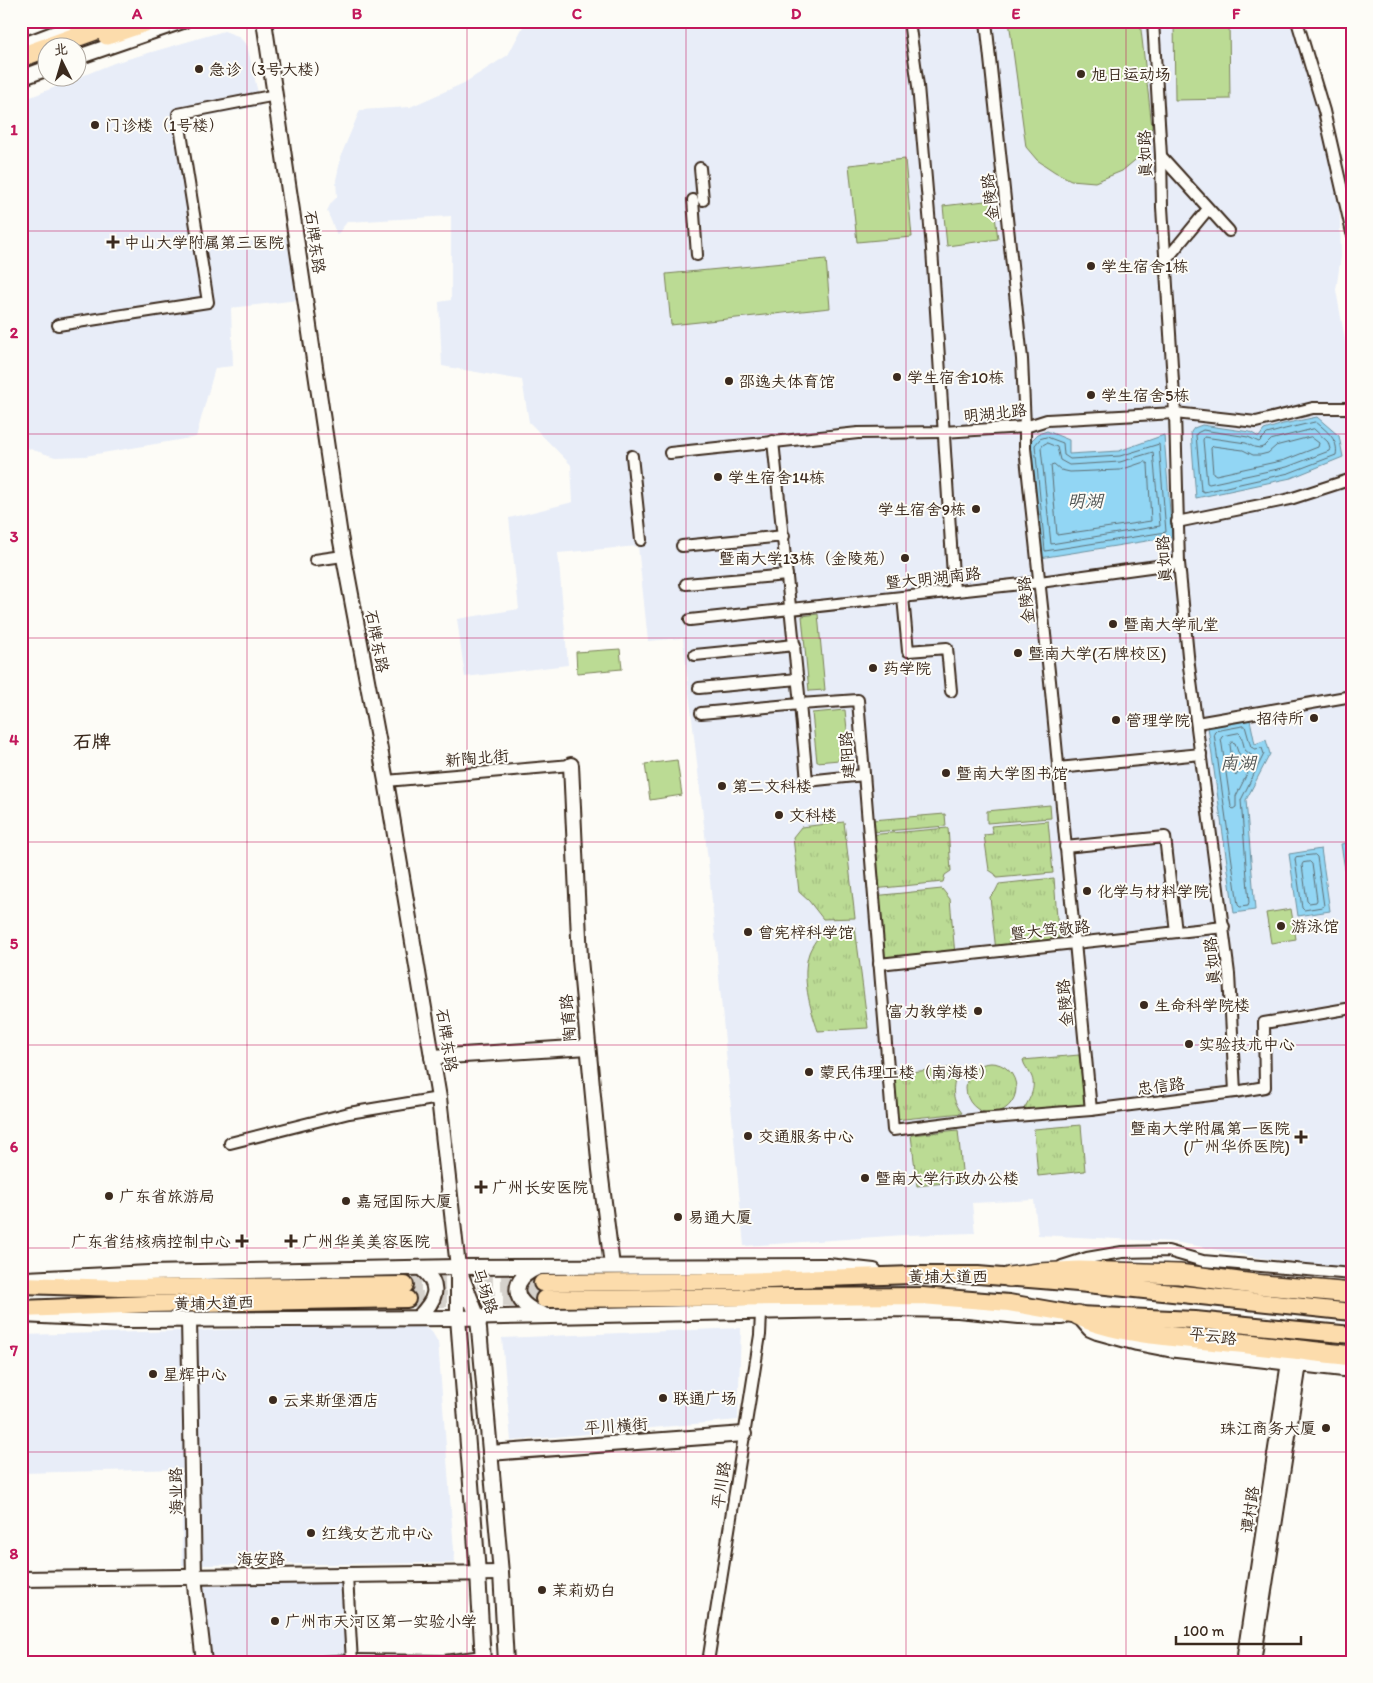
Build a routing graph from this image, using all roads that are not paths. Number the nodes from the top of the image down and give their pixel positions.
1 (120, 21) edge
2 (184, 21) edge
3 (264, 21) edge
4 (909, 21) edge
5 (986, 21) edge
6 (1153, 21) edge
7 (1297, 21) edge
8 (85, 22) edge
9 (151, 25) edge
10 (84, 38) edge
11 (88, 40) edge
12 (21, 46) edge
13 (38, 53) edge
14 (88, 53) edge
15 (21, 57) edge
16 (38, 60) edge
17 (21, 67) edge
18 (38, 72) edge
19 (21, 78) edge
20 (276, 95) junction
21 (1161, 156) junction
22 (700, 168) dead end
23 (1208, 208) junction
24 (1229, 231) dead end
25 (1352, 233) edge
26 (697, 255) dead end
27 (1166, 260) junction
28 (58, 325) dead end
29 (1352, 408) edge
30 (1175, 414) junction
31 (1025, 427) junction
32 (943, 432) junction
33 (773, 441) junction
34 (670, 452) dead end
35 (632, 456) dead end
36 (1352, 479) edge
37 (1177, 522) junction
38 (784, 536) junction
39 (641, 540) dead end
40 (682, 546) dead end
41 (343, 556) junction
42 (314, 560) dead end
43 (1179, 563) junction
44 (788, 575) junction
45 (1040, 582) junction
46 (686, 584) dead end
47 (954, 591) junction
48 (903, 597) junction
49 (790, 608) junction
50 (690, 620) dead end
51 (795, 645) junction
52 (695, 655) dead end
53 (798, 679) junction
54 (699, 688) dead end
55 (951, 691) dead end
56 (1352, 696) edge
57 (800, 704) junction
58 (701, 713) dead end
59 (1197, 723) junction
60 (1201, 754) junction
61 (571, 765) joint
62 (1058, 768) junction
63 (864, 775) junction
64 (386, 781) junction
65 (1065, 847) junction
66 (1224, 926) junction
67 (1176, 932) junction
68 (1074, 943) junction
69 (878, 964) junction
70 (1352, 1008) edge
71 (588, 1047) junction
72 (432, 1057) junction
73 (1235, 1092) junction
74 (439, 1098) junction
75 (1091, 1110) junction
76 (230, 1143) dead end
77 (1149, 1251) junction
78 (543, 1266) junction
79 (612, 1266) junction
80 (458, 1267) junction
81 (421, 1268) junction
82 (1039, 1273) junction
83 (1145, 1273) junction
84 (1352, 1274) edge
85 (912, 1275) junction
86 (1009, 1277) junction
87 (21, 1279) edge
88 (21, 1285) edge
89 (1352, 1293) edge
90 (21, 1310) edge
91 (1352, 1312) edge
92 (761, 1313) junction
93 (21, 1315) edge
94 (1078, 1315) junction
95 (548, 1316) junction
96 (418, 1318) junction
97 (458, 1318) junction
98 (478, 1318) junction
99 (189, 1320) junction
100 (1352, 1335) edge
101 (1352, 1356) edge
102 (1299, 1359) junction
103 (1352, 1370) edge
104 (744, 1434) junction
105 (490, 1454) junction
106 (478, 1573) junction
107 (501, 1573) junction
108 (346, 1576) junction
109 (194, 1577) junction
110 (21, 1579) edge
111 (480, 1606) junction
112 (503, 1606) junction
113 (483, 1659) edge
114 (352, 1661) edge
115 (204, 1662) edge
116 (321, 1662) edge
117 (506, 1662) edge
118 (708, 1662) edge
119 (1244, 1662) edge
120 (1253, 1662) edge

1 - 10 highway
2 - 9 street
3 - 20 street, 石牌东路
4 - 32 street
5 - 31 street, 金陵路
6 - 21 street, 真如路
7 - 25 street
8 - 12 street
9 - 11 highway
9 - 14 street
13 - 15 highway
16 - 17 highway
18 - 19 street
20 - 28 street
20 - 41 street, 石牌东路
21 - 23 street
21 - 27 street, 真如路
22 - 26 street
23 - 24 street
23 - 27 street
27 - 30 street, 真如路
29 - 30 street, 明湖北路
30 - 31 street, 明湖北路
30 - 37 street, 真如路
31 - 32 street, 明湖北路
31 - 45 street, 金陵路
32 - 33 street, 明湖北路
32 - 47 street
33 - 34 street, 明湖北路
33 - 38 street
35 - 39 street
36 - 37 street
37 - 43 street, 真如路
38 - 40 street
38 - 44 street
41 - 42 street
41 - 64 street, 石牌东路
43 - 45 street, 暨大明湖南路
43 - 59 street, 真如路
44 - 46 street
44 - 49 street
45 - 47 street, 暨大明湖南路
45 - 62 street, 金陵路
47 - 48 street, 暨大明湖南路
48 - 49 street, 暨大明湖南路
48 - 55 street
49 - 50 street, 暨大明湖南路
49 - 51 street
51 - 52 street
51 - 53 street
53 - 54 street
53 - 57 street
56 - 59 street
57 - 58 street
57 - 63 street, 建阳路
57 - 63 street
59 - 60 street, 真如路
60 - 62 street
60 - 66 street, 真如路
61 - 64 street, 新陶北街
61 - 71 street, 陶育路
62 - 65 street, 金陵路
63 - 69 street, 建阳路
64 - 72 street, 石牌东路
65 - 67 street
65 - 68 street, 金陵路
66 - 67 street, 暨大笃敬路
66 - 73 street, 真如路
67 - 68 street, 暨大笃敬路
68 - 69 street, 暨大笃敬路
68 - 75 street, 金陵路
69 - 75 street, 建阳路
70 - 73 street, 忠信路
71 - 72 street
71 - 79 street, 陶育路
72 - 74 street, 石牌东路
73 - 75 street, 忠信路
74 - 76 street
74 - 80 street, 石牌东路
77 - 82 street
77 - 83 street
77 - 84 street
78 - 79 street
78 - 80 street
78 - 95 street
79 - 85 street
80 - 81 street
80 - 97 street, 马场路
80 - 98 street, 马场路
81 - 87 street
81 - 96 street
82 - 83 highway
82 - 86 highway
83 - 89 highway
85 - 86 main road, 黄埔大道西
85 - 94 main road, 黄埔大道西
86 - 91 main road, 黄埔大道西
88 - 90 main road, 黄埔大道西
92 - 94 street
92 - 95 street
92 - 104 street, 平川路
93 - 99 street
94 - 100 main road, 黄埔大道西
94 - 102 highway
95 - 98 street
96 - 97 street
96 - 99 street
97 - 98 street
97 - 106 street, 马场路
98 - 105 street, 马场路
99 - 109 street, 海业路
101 - 102 highway
102 - 103 street
102 - 119 street, 谭村路
102 - 120 street, 谭村路
104 - 105 street, 平川横街
104 - 118 street, 平川路
105 - 107 street, 马场路
106 - 107 street, 海安路
106 - 108 street, 海安路
106 - 111 street, 马场路
107 - 112 street, 马场路
108 - 109 street, 海安路
108 - 114 street
109 - 110 street, 海安路
109 - 115 street, 海业路
111 - 112 street
111 - 113 street, 马场路
112 - 117 street, 马场路
113 - 114 street
114 - 116 street

